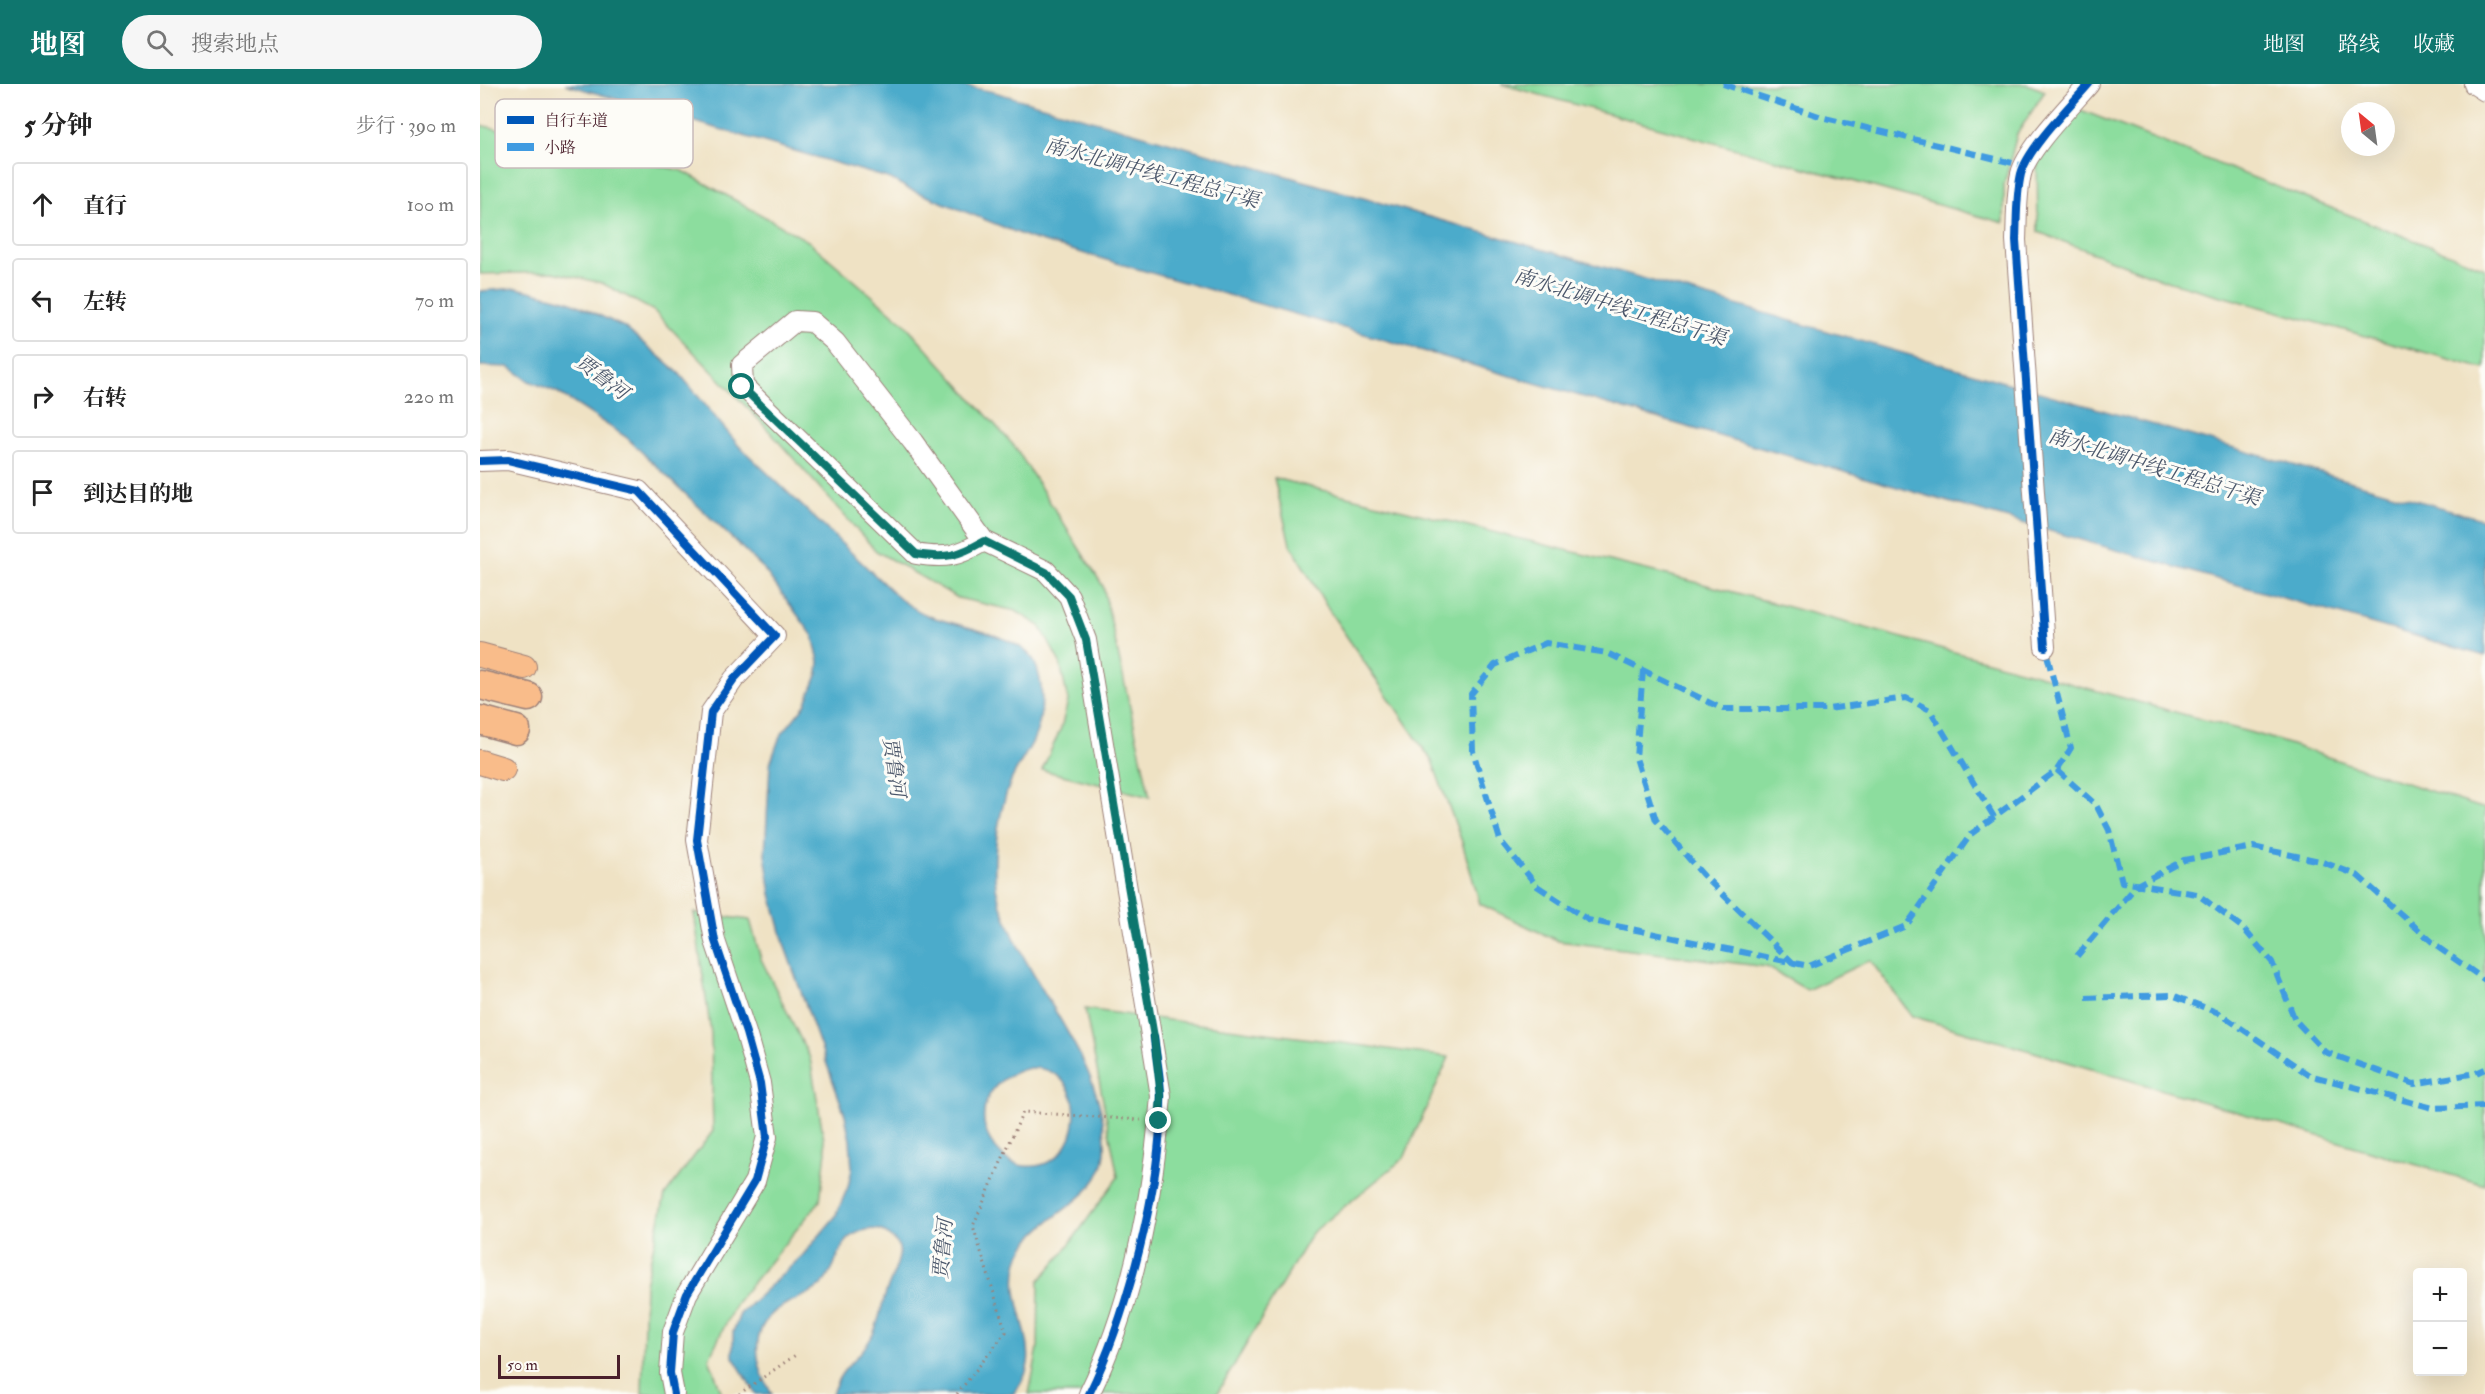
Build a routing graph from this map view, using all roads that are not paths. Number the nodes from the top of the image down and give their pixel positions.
1 (2089, 84) edge
2 (2474, 84) edge
3 (2485, 91) edge
4 (480, 461) edge
5 (984, 541) junction
6 (2045, 646) dead end
7 (480, 655) edge
8 (524, 667) dead end
9 (480, 685) edge
10 (528, 697) dead end
11 (480, 720) edge
12 (516, 730) dead end
13 (480, 762) edge
14 (503, 769) dead end
15 (674, 1394) edge
16 (1089, 1394) edge

1 - 6 street
2 - 3 street
4 - 15 street
5 - 5 street
5 - 16 street
7 - 8 main road
9 - 10 highway
11 - 12 highway
13 - 14 main road

